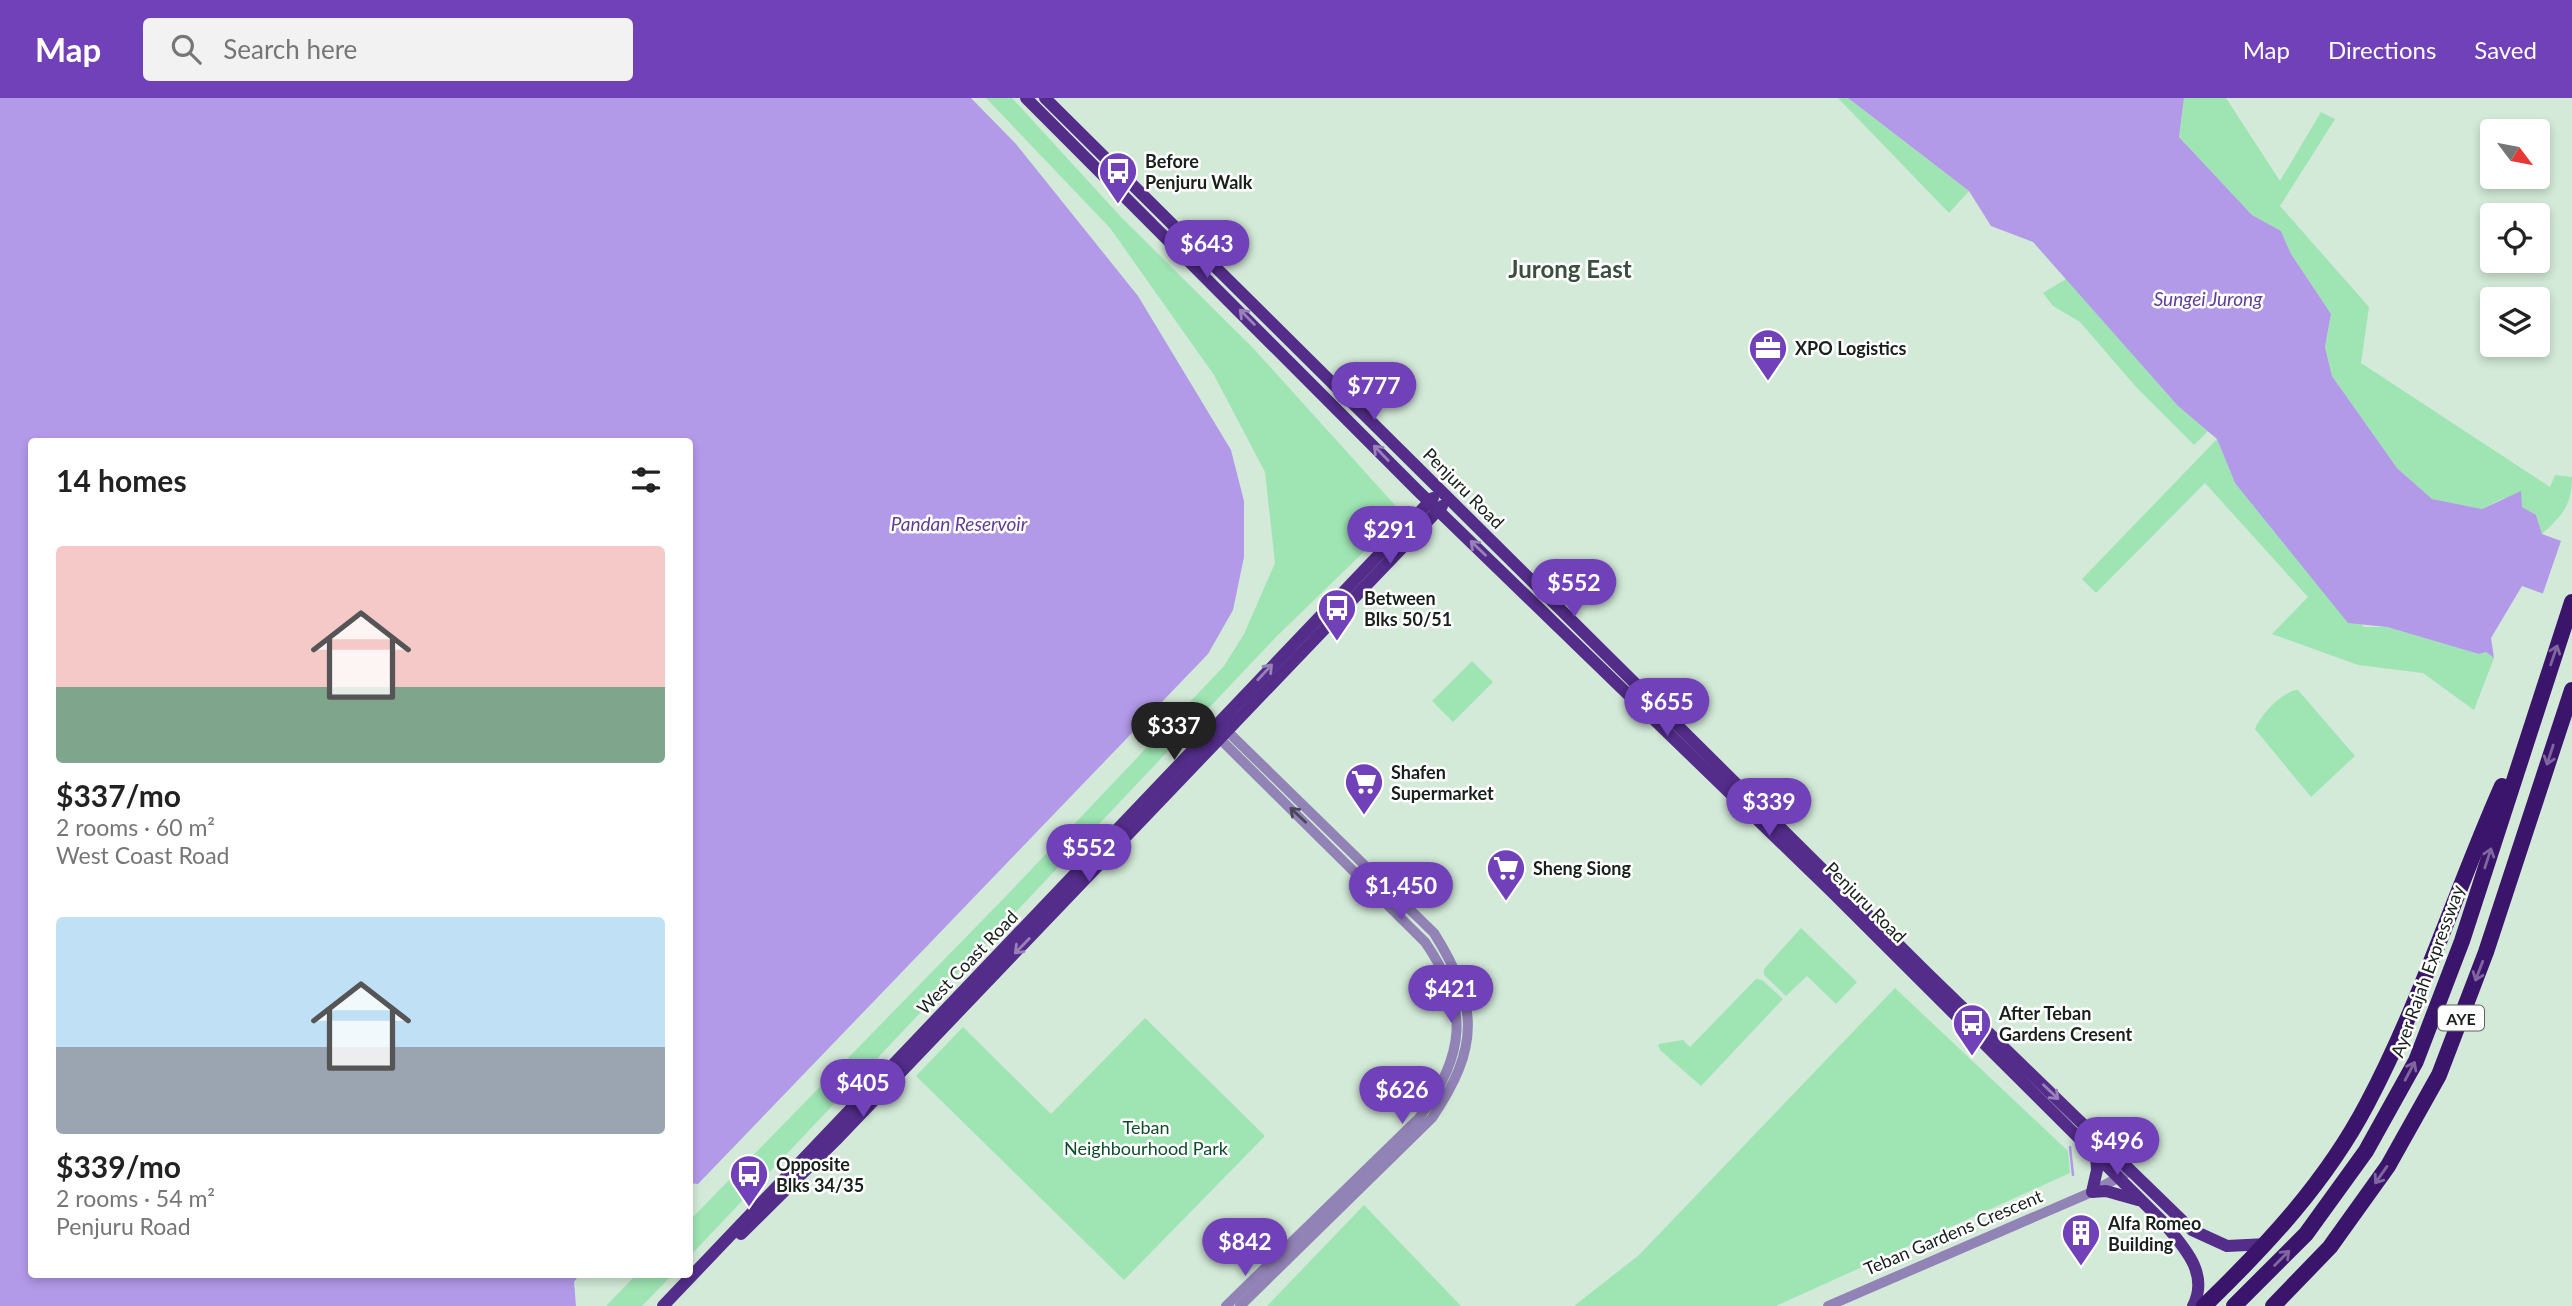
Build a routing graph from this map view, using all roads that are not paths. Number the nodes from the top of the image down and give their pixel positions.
1 (1026, 98) edge
2 (1045, 98) edge
3 (1445, 494) junction
4 (1434, 506) junction
5 (2572, 603) edge
6 (2572, 690) edge
7 (2536, 707) junction
8 (1218, 730) junction
9 (1810, 863) junction
10 (2096, 1156) junction
11 (2130, 1171) junction
12 (2118, 1178) junction
13 (2092, 1192) junction
14 (2139, 1200) junction
15 (2267, 1244) junction
16 (1269, 1269) junction
17 (693, 1275) edge
18 (690, 1278) edge
19 (663, 1306) edge
20 (673, 1306) edge
21 (1226, 1306) edge
22 (1240, 1306) edge
23 (1828, 1306) edge
24 (2193, 1306) edge
25 (2204, 1306) edge
26 (2234, 1306) edge
27 (2273, 1306) edge

4 -> 1 main road, Penjuru Road
2 - 3 main road, Penjuru Road
3 - 4 main road, West Coast Road
3 - 9 main road, Penjuru Road
4 - 8 main road, West Coast Road
9 -> 4 main road, Penjuru Road
7 -> 5 highway, Ayer Rajah Expressway / AYE
6 -> 27 highway, AYE
7 - 15 highway
26 -> 7 highway, Ayer Rajah Expressway / AYE
8 - 16 street
8 - 17 main road, West Coast Road
8 -> 20 main road, West Coast Road
9 - 10 main road, Penjuru Road
9 -> 11 main road, Penjuru Road
10 - 12 main road, Penjuru Road
10 - 13 main road
11 - 12 street, Teban Gardens Crescent
11 - 15 main road, Penjuru Road
12 - 13 street, Teban Gardens Crescent
12 - 14 main road, Penjuru Road
13 - 14 main road
13 - 23 street, Teban Gardens Crescent
14 - 24 main road, Penjuru Road
15 - 25 highway
16 - 21 street
16 - 22 street
18 - 19 main road, West Coast Road

